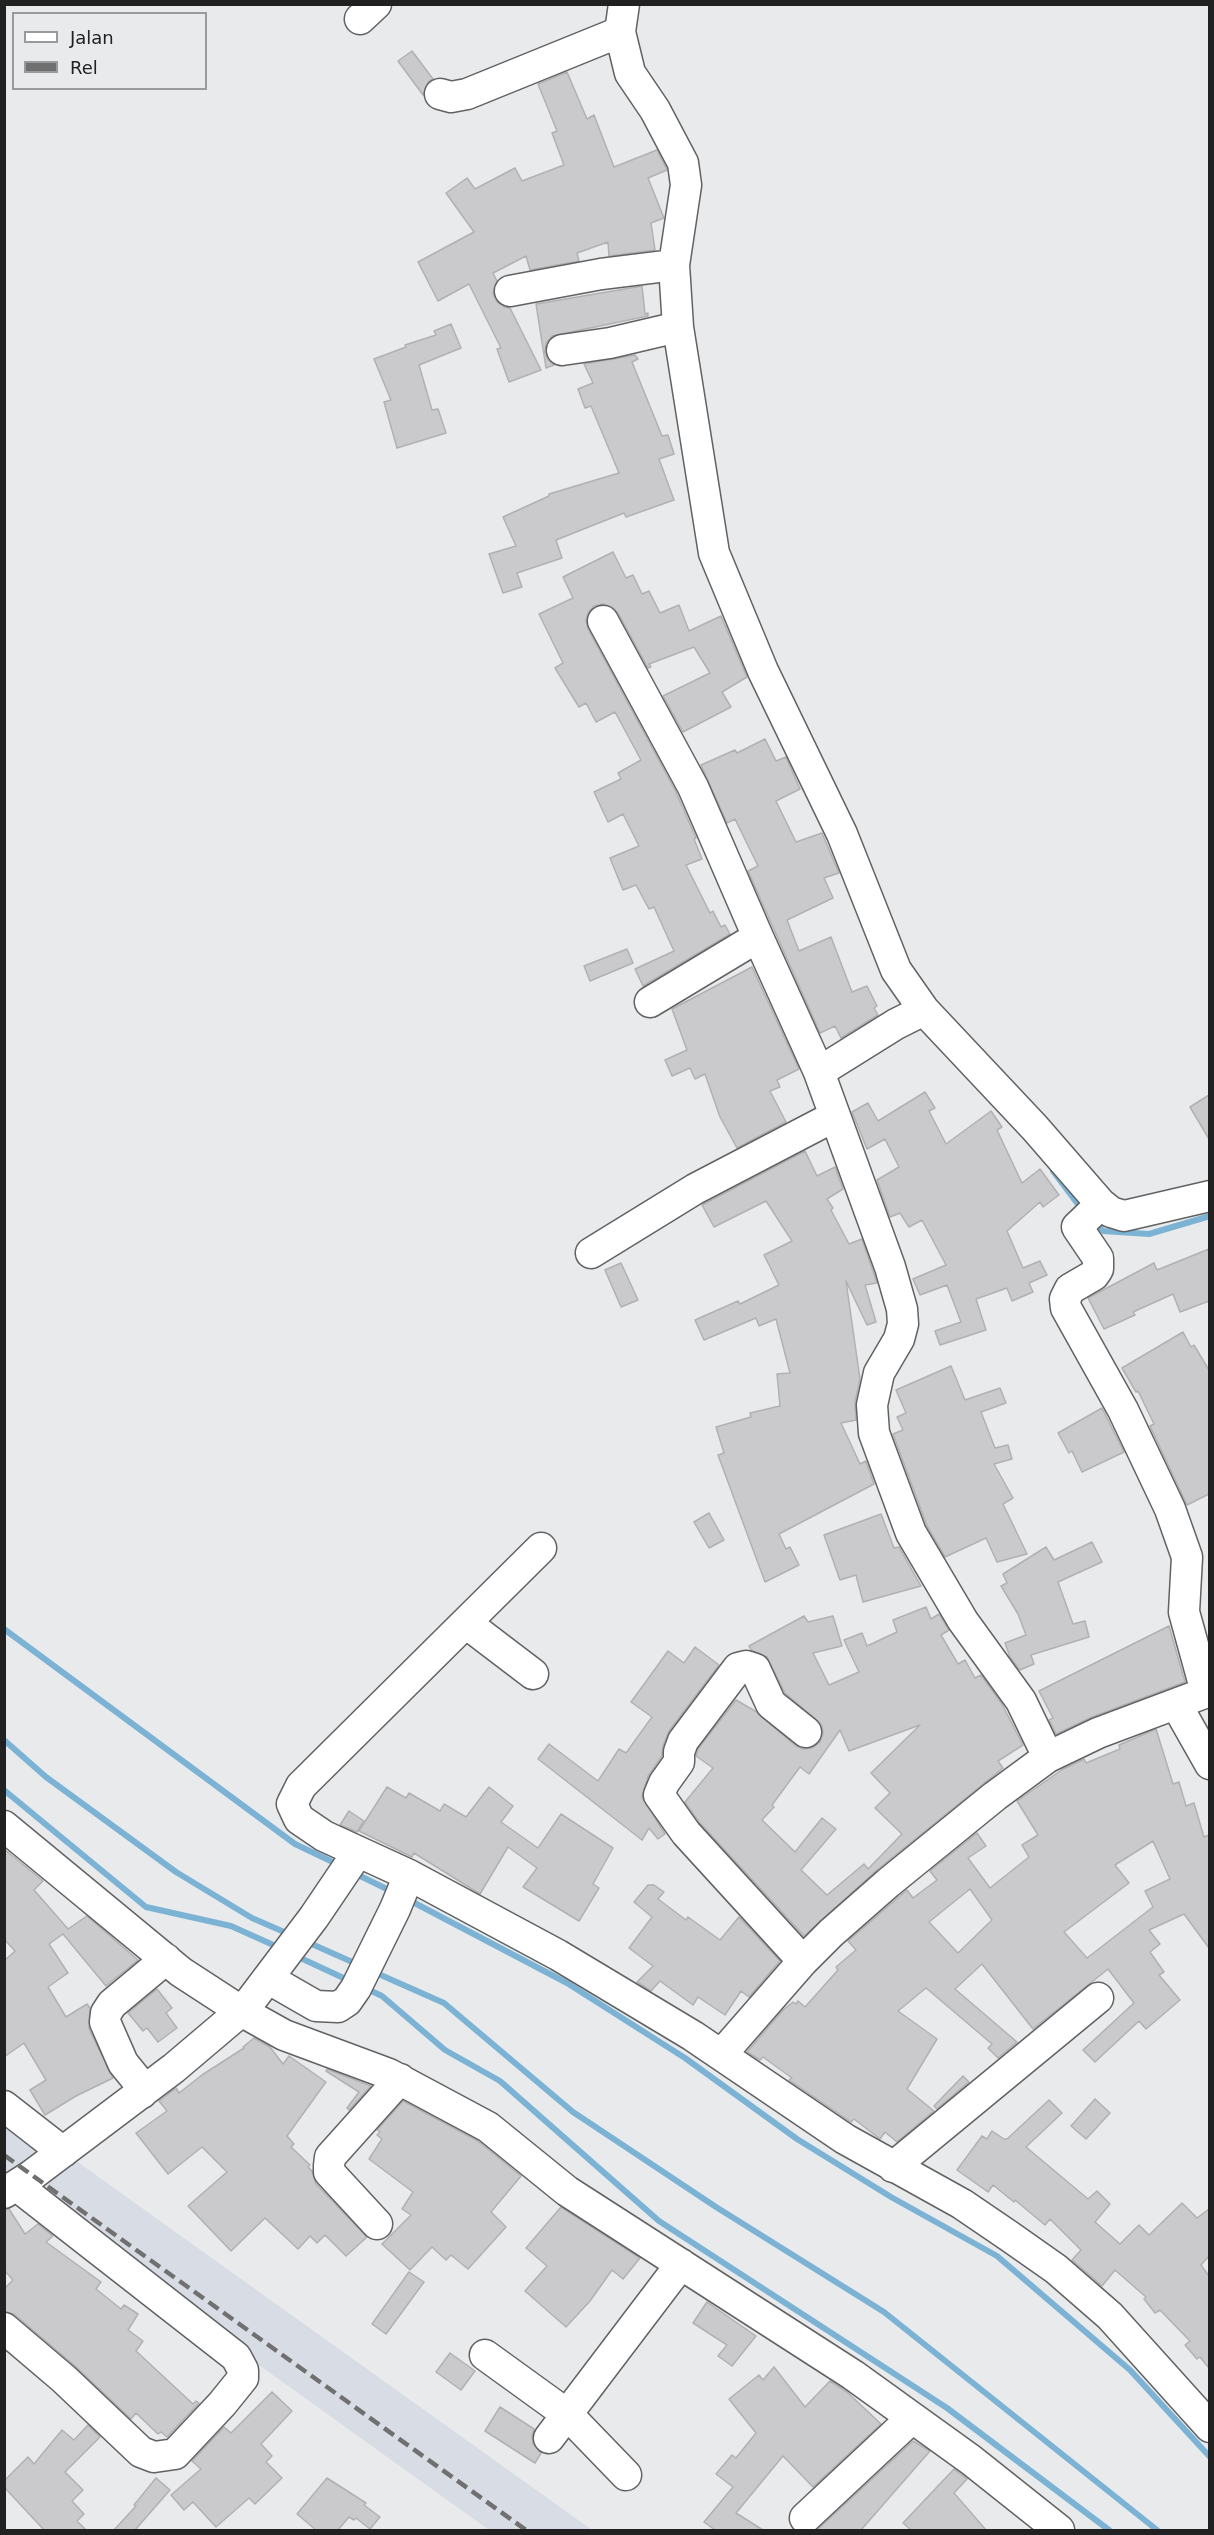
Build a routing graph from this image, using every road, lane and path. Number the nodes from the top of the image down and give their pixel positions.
1 (622, 18) edge
2 (440, 94) dead end
3 (674, 265) junction
4 (510, 291) dead end
5 (678, 327) junction
6 (562, 350) dead end
7 (603, 621) dead end
8 (758, 937) junction
9 (650, 1002) dead end
10 (911, 1016) junction
11 (819, 1072) junction
12 (835, 1116) junction
13 (1209, 1196) edge
14 (1090, 1213) junction
15 (591, 1253) dead end
16 (541, 1548) dead end
17 (466, 1623) junction
18 (533, 1674) dead end
19 (1208, 1691) edge
20 (1176, 1704) junction
21 (806, 1732) dead end
22 (1048, 1757) junction
23 (1209, 1764) edge
24 (4, 1826) edge
25 (354, 1858) junction
26 (406, 1882) junction
27 (166, 1959) junction
28 (803, 1961) junction
29 (269, 1979) junction
30 (1098, 1998) dead end
31 (243, 2009) junction
32 (721, 2055) junction
33 (134, 2078) junction
34 (400, 2079) junction
35 (21, 2119) edge
36 (63, 2152) junction
37 (893, 2167) junction
38 (11, 2189) edge
39 (377, 2224) dead end
40 (681, 2264) junction
41 (4, 2328) edge
42 (485, 2355) dead end
43 (568, 2415) junction
44 (912, 2418) junction
45 (1209, 2427) edge
46 (549, 2438) dead end
47 (626, 2475) dead end
48 (805, 2517) dead end
49 (1059, 2530) edge

1 - 2 street
1 - 3 street
3 - 4 street
3 - 5 street
5 - 6 street
5 - 10 street
7 - 8 street
8 - 9 street
8 - 11 street
10 - 11 street
10 - 14 street
11 - 12 street
12 - 15 street
12 - 22 street
13 - 14 street
14 - 19 street
16 - 17 street
17 - 18 street
17 - 25 street
19 - 20 street
20 - 22 street
20 - 23 street
21 - 28 street
22 - 28 street
24 - 27 street
25 - 26 street
25 - 29 street
26 - 29 street
26 - 32 street
27 - 31 street
27 - 33 street
28 - 32 street
29 - 31 street
30 - 37 street
31 - 33 street
31 - 34 street
32 - 37 street
33 - 36 street
34 - 39 street
34 - 40 street
35 - 36 street
36 - 38 street
37 - 45 street
38 - 41 street
40 - 43 street
40 - 44 street
42 - 43 street
43 - 46 street
43 - 47 street
44 - 48 street
44 - 49 street

